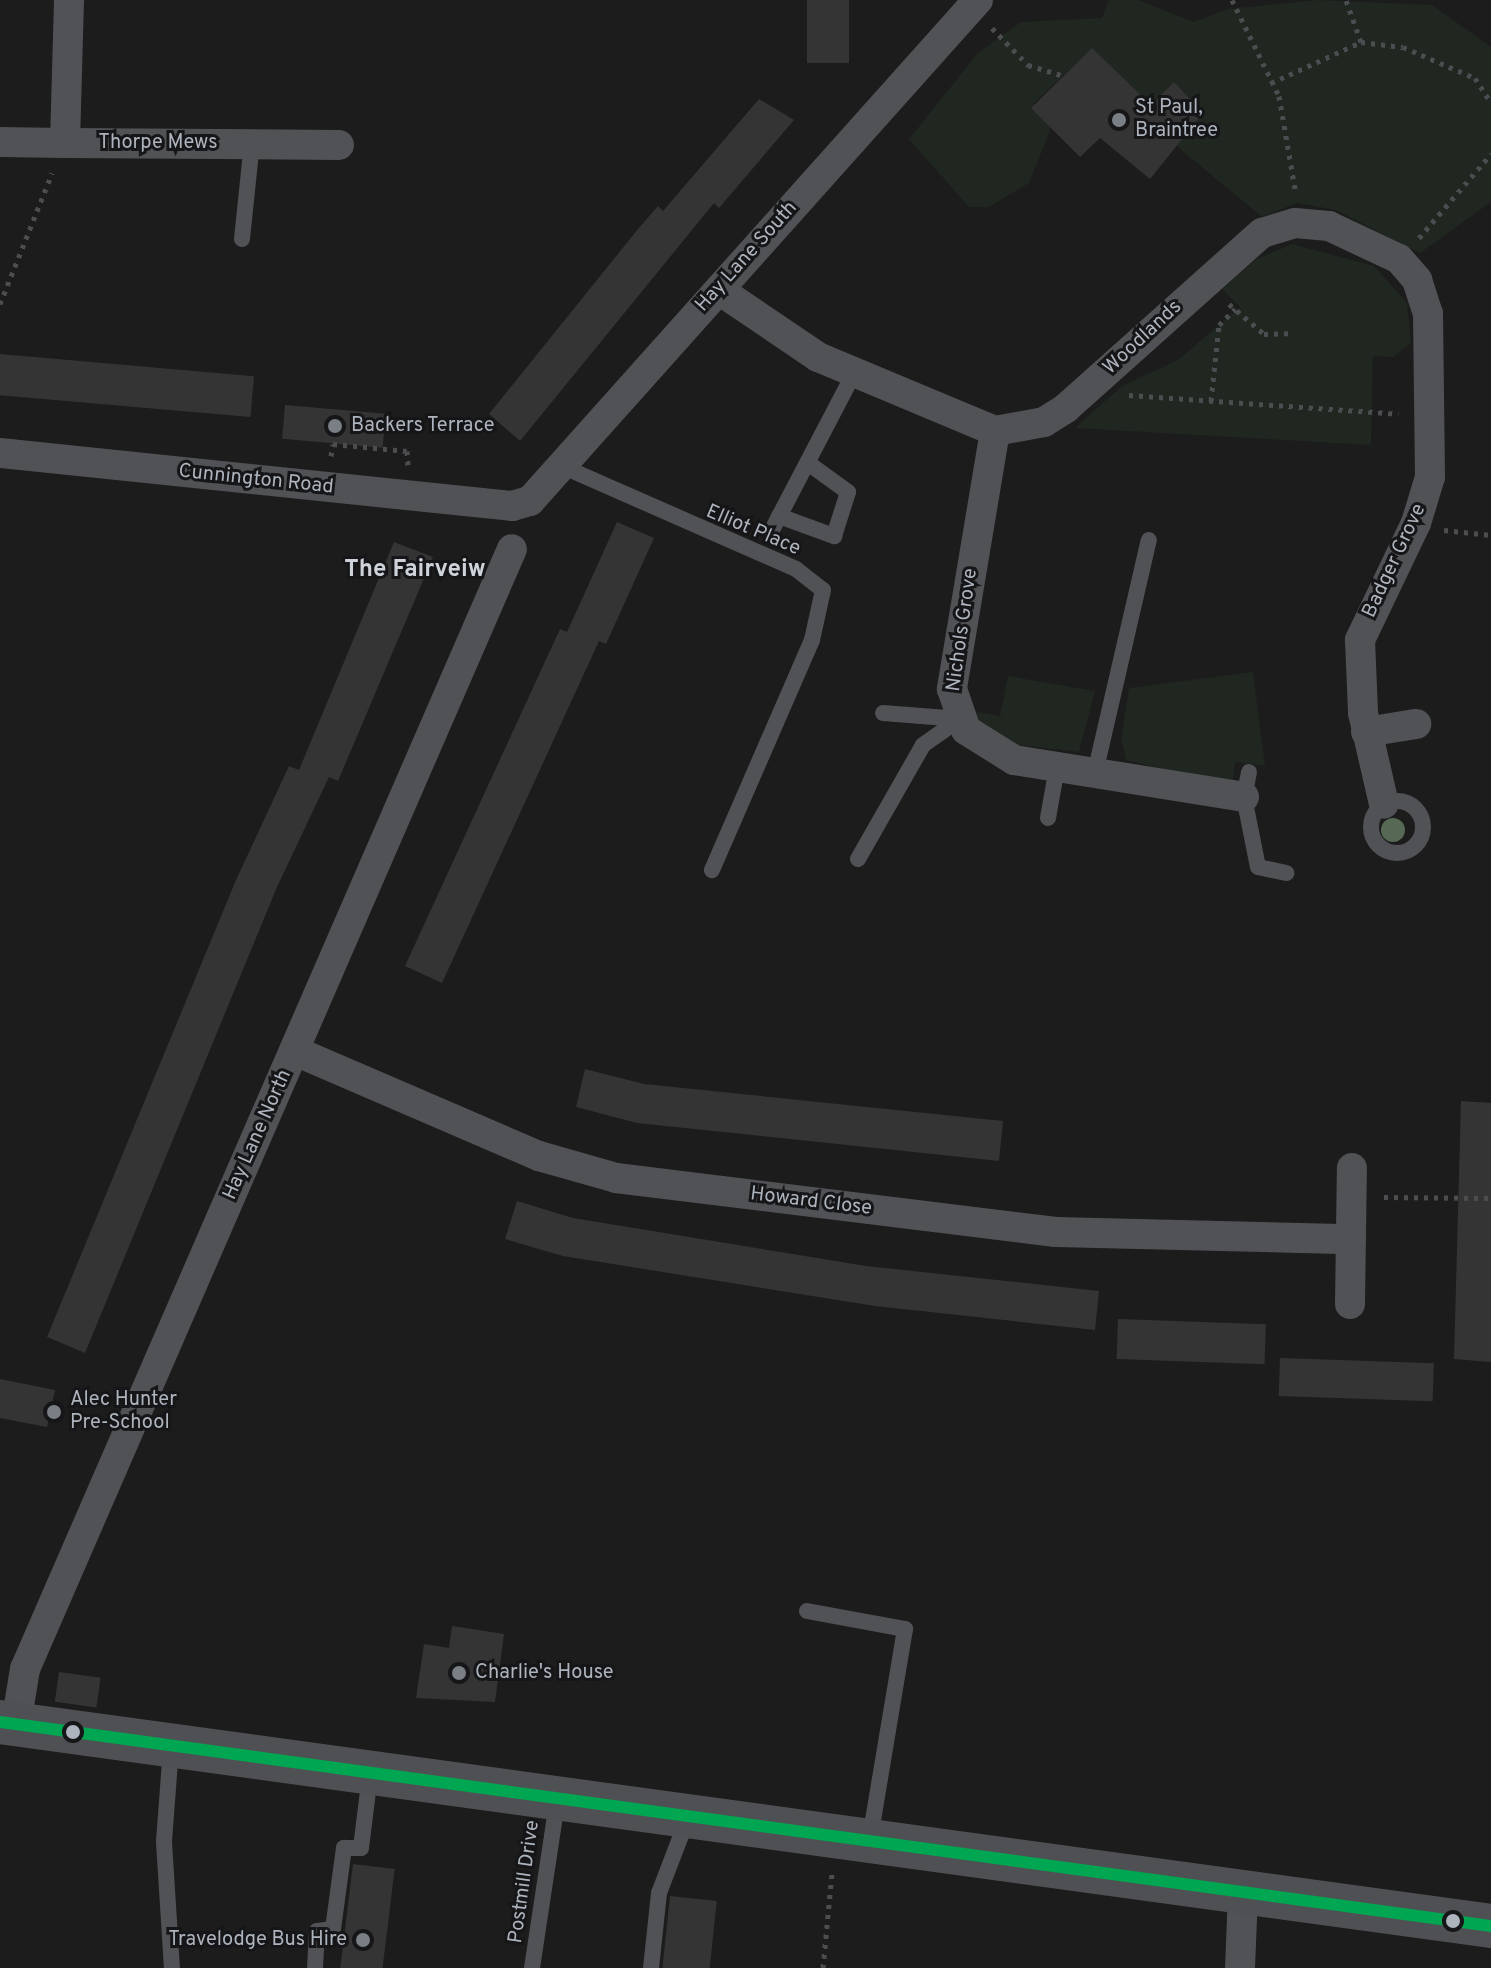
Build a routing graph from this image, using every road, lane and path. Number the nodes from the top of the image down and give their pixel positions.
1 (69, 0) edge
2 (1232, 0) edge
3 (1346, 0) edge
4 (976, 2) edge
5 (1361, 42) junction
6 (1061, 75) dead end
7 (1271, 83) junction
8 (1491, 103) edge
9 (0, 142) edge
10 (65, 143) junction
11 (252, 143) junction
12 (339, 145) dead end
13 (1491, 154) edge
14 (1297, 203) dead end
15 (242, 239) dead end
16 (1399, 259) junction
17 (1207, 280) junction
18 (719, 290) junction
19 (0, 304) edge
20 (1235, 309) junction
21 (1288, 333) dead end
22 (853, 375) junction
23 (1084, 392) junction
24 (1211, 401) junction
25 (1430, 427) junction
26 (995, 431) junction
27 (0, 453) edge
28 (808, 463) junction
29 (566, 468) junction
30 (512, 506) joint
31 (1416, 523) junction
32 (1491, 535) edge
33 (1149, 540) dead end
34 (512, 549) dead end
35 (883, 713) dead end
36 (960, 719) junction
37 (1416, 724) dead end
38 (1366, 732) junction
39 (1057, 767) junction
40 (1095, 773) junction
41 (1246, 784) joint
42 (1384, 804) dead end
43 (1048, 818) dead end
44 (858, 859) dead end
45 (712, 870) dead end
46 (1286, 873) dead end
47 (295, 1051) junction
48 (1352, 1168) dead end
49 (1491, 1198) edge
50 (1351, 1239) junction
51 (1350, 1304) dead end
52 (807, 1611) dead end
53 (8, 1723) edge
54 (171, 1746) junction
55 (370, 1775) junction
56 (557, 1802) junction
57 (687, 1820) junction
58 (853, 1842) junction
59 (1243, 1892) junction
60 (1491, 1926) edge
61 (172, 1968) edge
62 (315, 1968) edge
63 (532, 1968) edge
64 (651, 1968) edge
65 (823, 1968) edge
66 (1240, 1968) edge

1 - 10 street
2 - 7 path
3 - 5 path
4 - 6 path
4 - 18 street, Hay Lane South
5 - 7 path
5 - 8 path
7 - 14 path
9 - 10 street, Thorpe Mews
10 - 11 street, Thorpe Mews
10 - 19 path
11 - 12 street, Thorpe Mews
11 - 15 lane
13 - 16 path
16 - 17 street, Woodlands
16 - 25 street, Woodlands
17 - 20 path
17 - 23 street, Woodlands
18 - 22 street
18 - 29 street, Hay Lane South
20 - 21 path
20 - 24 path
22 - 26 street
22 - 28 lane, Elliot Place
23 - 24 path
23 - 26 street, Woodlands
24 - 25 path
25 - 31 street, Badger Grove
26 - 36 street, Nichols Grove
27 - 30 street, Cunnington Road
28 - 28 lane, Elliot Place
29 - 30 street, Hay Lane South
29 - 45 lane, Elliot Place
31 - 32 path
31 - 38 street, Badger Grove
33 - 40 lane
34 - 47 street, Hay Lane North
35 - 36 lane
36 - 39 street, Nichols Grove
36 - 44 lane
37 - 38 street
38 - 42 street, Badger Grove
39 - 40 street, Nichols Grove
39 - 43 lane
40 - 41 street, Nichols Grove
41 - 46 lane
47 - 50 street, Howard Close
47 - 53 street, Hay Lane North
48 - 50 street
49 - 50 path
50 - 51 street
52 - 58 lane
53 - 54 main road
54 - 55 main road
54 - 61 lane
55 - 56 main road
55 - 62 lane
56 - 57 main road
56 - 63 lane, Postmill Drive
57 - 58 main road
57 - 64 lane
58 - 59 main road
58 - 65 path
59 - 60 main road
59 - 66 street

